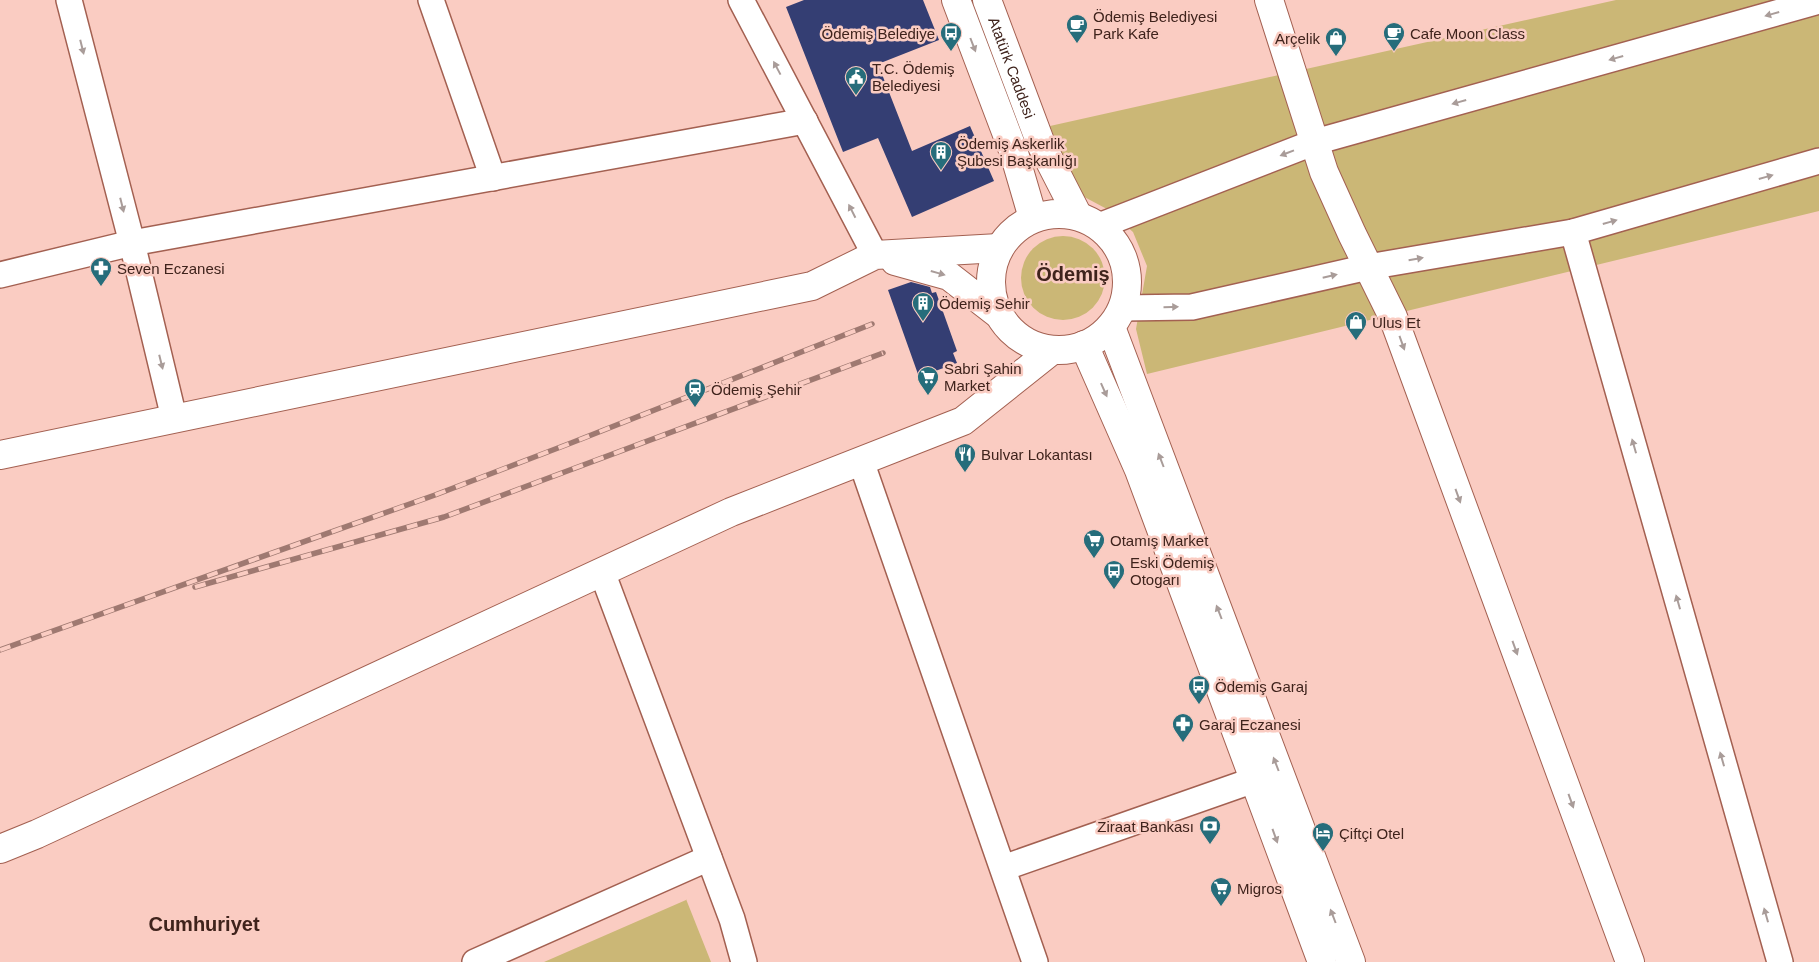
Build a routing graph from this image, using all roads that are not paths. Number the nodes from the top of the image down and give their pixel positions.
1 (70, 0) edge
2 (431, 0) edge
3 (741, 0) edge
4 (956, 0) edge
5 (988, 0) edge
6 (1269, 0) edge
7 (1819, 1) edge
8 (805, 122) junction
9 (1315, 142) junction
10 (1819, 161) edge
11 (493, 178) junction
12 (1033, 218) junction
13 (1088, 221) junction
14 (1573, 232) junction
15 (132, 243) junction
16 (999, 248) junction
17 (875, 255) junction
18 (1368, 267) junction
19 (0, 275) edge
20 (998, 314) junction
21 (1116, 318) junction
22 (1084, 345) junction
23 (1051, 351) junction
24 (174, 418) junction
25 (0, 455) edge
26 (862, 461) junction
27 (602, 572) junction
28 (1254, 780) junction
29 (0, 849) edge
30 (709, 858) junction
31 (1003, 868) junction
32 (475, 962) edge
33 (744, 962) edge
34 (1035, 962) edge
35 (1322, 962) edge
36 (1350, 962) edge
37 (1630, 962) edge
38 (1780, 962) edge

1 -> 15 street
2 - 11 street
8 -> 3 street
4 -> 12 street, Atatürk Caddesi
5 - 13 street, Atatürk Caddesi
6 - 9 street
7 -> 9 street
8 - 11 street
17 -> 8 street
9 -> 13 street
9 - 18 street
14 -> 10 street
11 - 15 street
12 - 13 street
12 - 16 street
13 - 21 street
18 -> 14 street
38 -> 14 street
15 - 19 street
15 -> 24 street
16 - 17 street
16 - 20 street
17 -> 20 street
17 - 24 street
21 -> 18 street
18 -> 37 street
20 - 23 street
21 - 22 street
36 -> 21 street
22 - 23 street
22 -> 28 street
23 - 26 street
24 - 25 street
26 - 27 street
26 - 31 street
27 - 29 street
27 - 30 street
28 - 31 street
28 -> 35 street
30 - 32 street
30 - 33 street
31 - 34 street

